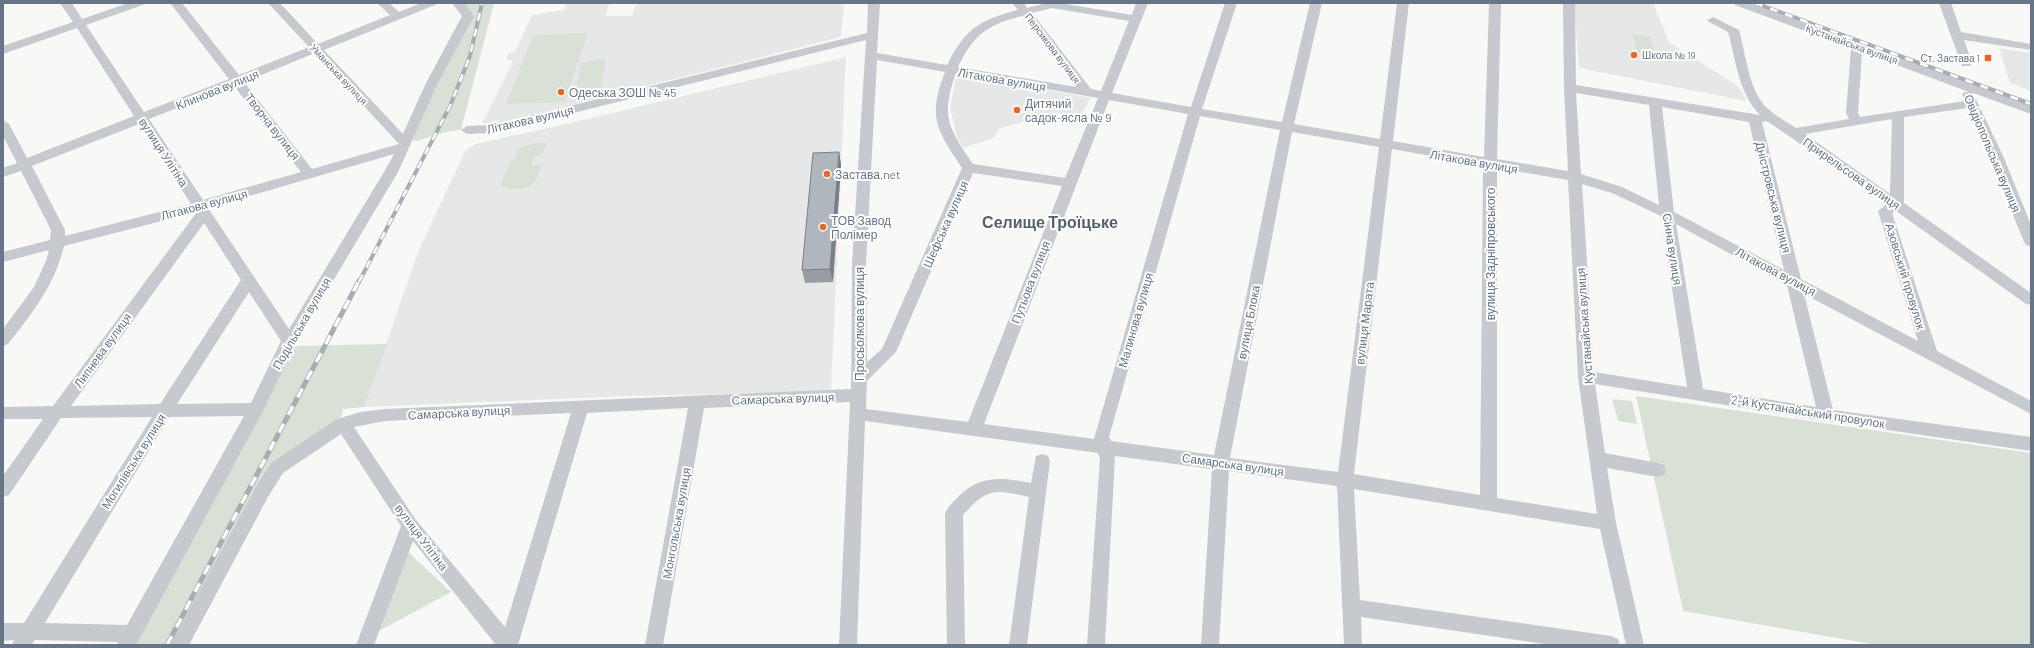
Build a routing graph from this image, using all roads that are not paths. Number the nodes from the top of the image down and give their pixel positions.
1 (66, 3) edge
2 (138, 3) edge
3 (176, 3) edge
4 (274, 3) edge
5 (383, 3) edge
6 (431, 3) edge
7 (458, 3) edge
8 (874, 3) edge
9 (1142, 3) edge
10 (1231, 3) edge
11 (1316, 3) edge
12 (1403, 3) edge
13 (1495, 3) edge
14 (1569, 3) edge
15 (1739, 3) edge
16 (1945, 3) edge
17 (1053, 4) edge
18 (1022, 8) edge
19 (398, 17) junction
20 (1135, 19) junction
21 (1712, 20) dead end
22 (80, 23) junction
23 (1956, 34) junction
24 (871, 35) junction
25 (1857, 46) junction
26 (2031, 47) edge
27 (315, 49) junction
28 (3, 50) edge
29 (870, 55) junction
30 (1964, 58) dead end
31 (951, 70) junction
32 (238, 81) junction
33 (1964, 87) junction
34 (1570, 88) junction
35 (1087, 93) junction
36 (1106, 97) junction
37 (1655, 103) junction
38 (1972, 104) junction
39 (2031, 110) edge
40 (1195, 112) junction
41 (1898, 114) junction
42 (1769, 117) junction
43 (142, 119) junction
44 (1755, 119) junction
45 (1857, 122) junction
46 (3, 124) edge
47 (1287, 127) junction
48 (467, 130) dead end
49 (1794, 132) junction
50 (405, 145) junction
51 (1386, 145) junction
52 (1490, 164) junction
53 (25, 165) junction
54 (969, 168) junction
55 (3, 173) edge
56 (310, 175) junction
57 (1575, 177) junction
58 (1069, 183) junction
59 (1897, 205) junction
60 (202, 209) junction
61 (1667, 214) junction
62 (2031, 240) edge
63 (58, 243) junction
64 (3, 257) edge
65 (249, 280) junction
66 (1794, 280) junction
67 (2031, 300) edge
68 (3, 340) edge
69 (288, 340) junction
70 (1930, 354) junction
71 (1586, 377) junction
72 (859, 378) junction
73 (1696, 394) junction
74 (858, 395) junction
75 (697, 401) junction
76 (581, 406) junction
77 (2031, 408) edge
78 (256, 409) junction
79 (164, 411) junction
80 (57, 412) junction
81 (3, 413) edge
82 (858, 414) junction
83 (1826, 415) junction
84 (343, 424) junction
85 (974, 429) junction
86 (2031, 444) edge
87 (1104, 447) junction
88 (1598, 459) junction
89 (1042, 461) dead end
90 (1221, 462) junction
91 (1658, 470) dead end
92 (1345, 480) junction
93 (3, 490) edge
94 (1037, 491) junction
95 (1488, 504) junction
96 (1607, 522) junction
97 (410, 525) junction
98 (1352, 607) junction
99 (3, 632) edge
100 (25, 638) edge
101 (130, 639) edge
102 (1564, 642) edge
103 (179, 645) edge
104 (365, 645) edge
105 (508, 645) edge
106 (654, 645) edge
107 (848, 645) edge
108 (956, 645) edge
109 (1018, 645) edge
110 (1096, 645) edge
111 (1210, 645) edge
112 (1353, 645) edge
113 (1611, 645) edge
114 (1635, 645) edge

1 - 22 street, вулиця Улітіна
2 - 22 street
3 - 32 street, Творча вулиця
4 - 27 street, Уманська вулиця
5 - 19 street
6 - 19 street, Клинова вулиця
7 - 50 street, Подільська вулиця
8 - 24 street, Просьолкова вулиця
9 - 20 street, Путьова вулиця
10 - 40 street, Малинова вулиця
11 - 47 street, вулиця Блока
12 - 51 street, вулиця Марата
13 - 52 street, вулиця Задніпровського
14 - 34 street, Кустанайська вулиця
15 - 25 street, Кустанайська вулиця
16 - 23 street
17 - 18 street, Шефська вулиця
17 - 20 street
18 - 31 street, Шефська вулиця
18 - 35 street, Персикова вулиця
19 - 27 street, Клинова вулиця
20 - 36 street, Путьова вулиця
21 - 42 street, Прирельсова вулиця
22 - 28 street
22 - 43 street, вулиця Улітіна
23 - 26 street
23 - 30 street
24 - 29 street, Просьолкова вулиця
24 - 48 street, Літакова вулиця
25 - 33 street, Кустанайська вулиця
25 - 45 street
27 - 32 street, Клинова вулиця
27 - 50 street, Уманська вулиця
29 - 31 street, Літакова вулиця
29 - 72 street, Просьолкова вулиця
31 - 35 street, Літакова вулиця
31 - 54 street, Шефська вулиця
32 - 43 street, Клинова вулиця
32 - 56 street, Творча вулиця
33 - 38 street, Овідіопольська вулиця
33 - 39 street, Кустанайська вулиця
34 - 37 street
34 - 57 street, Кустанайська вулиця
35 - 36 street, Літакова вулиця
36 - 40 street, Літакова вулиця
36 - 58 street, Путьова вулиця
37 - 44 street
37 - 61 street, Сінна вулиця
38 - 41 street
38 - 62 street, Овідіопольська вулиця
40 - 47 street, Літакова вулиця
40 - 87 street, Малинова вулиця
41 - 45 street
41 - 59 street
42 - 44 street
42 - 49 street, Прирельсова вулиця
43 - 53 street, Клинова вулиця
43 - 60 street, вулиця Улітіна
44 - 66 street, Дністровська вулиця
45 - 49 street
46 - 53 street
47 - 51 street, Літакова вулиця
47 - 90 street, вулиця Блока
49 - 59 street, Прирельсова вулиця
50 - 56 street, Літакова вулиця
50 - 69 street, Подільська вулиця
51 - 52 street, Літакова вулиця
51 - 92 street, вулиця Марата
52 - 57 street, Літакова вулиця
52 - 95 street, вулиця Задніпровського
53 - 55 street, Клинова вулиця
53 - 63 street
54 - 58 street
54 - 72 street, Шефська вулиця
56 - 60 street, Літакова вулиця
57 - 61 street, Літакова вулиця
57 - 71 street, Кустанайська вулиця
58 - 85 street, Путьова вулиця
59 - 67 street, Прирельсова вулиця
59 - 70 street, Азовський провулок
60 - 63 street, Літакова вулиця
60 - 65 street, вулиця Улітіна
60 - 80 street, Липнева вулиця
61 - 66 street, Літакова вулиця
61 - 73 street, Сінна вулиця
63 - 64 street, Літакова вулиця
63 - 68 street
65 - 69 street, вулиця Улітіна
65 - 79 street, Могилівська вулиця
66 - 70 street, Літакова вулиця
66 - 83 street, Дністровська вулиця
69 - 78 street, Подільська вулиця
70 - 77 street, Літакова вулиця
71 - 73 street, 2-й Кустанайський провулок
71 - 88 street, Кустанайська вулиця
72 - 74 street, Просьолкова вулиця
73 - 83 street, 2-й Кустанайський провулок
74 - 75 street, Самарська вулиця
74 - 82 street, Просьолкова вулиця
75 - 76 street, Самарська вулиця
75 - 106 street, Монгольська вулиця
76 - 84 street, Самарська вулиця
76 - 105 street
78 - 79 street
78 - 101 street, Подільська вулиця
79 - 80 street
79 - 100 street, Могилівська вулиця
80 - 81 street
80 - 93 street, Липнева вулиця
82 - 85 street, Самарська вулиця
82 - 107 street, Просьолкова вулиця
83 - 86 street, 2-й Кустанайський провулок
84 - 97 street, вулиця Улітіна
84 - 103 street, Самарська вулиця
85 - 87 street, Самарська вулиця
87 - 90 street, Самарська вулиця
87 - 110 street, Малинова вулиця
88 - 91 street
88 - 96 street, Кустанайська вулиця
89 - 94 street
90 - 92 street, Самарська вулиця
90 - 111 street, вулиця Блока
92 - 95 street, Самарська вулиця
92 - 98 street, вулиця Марата
94 - 108 street
94 - 109 street
95 - 96 street, Самарська вулиця
96 - 114 street, Кустанайська вулиця
97 - 104 street
97 - 105 street, вулиця Улітіна
98 - 102 street
98 - 112 street, вулиця Марата
99 - 100 street
100 - 101 street
102 - 113 street

